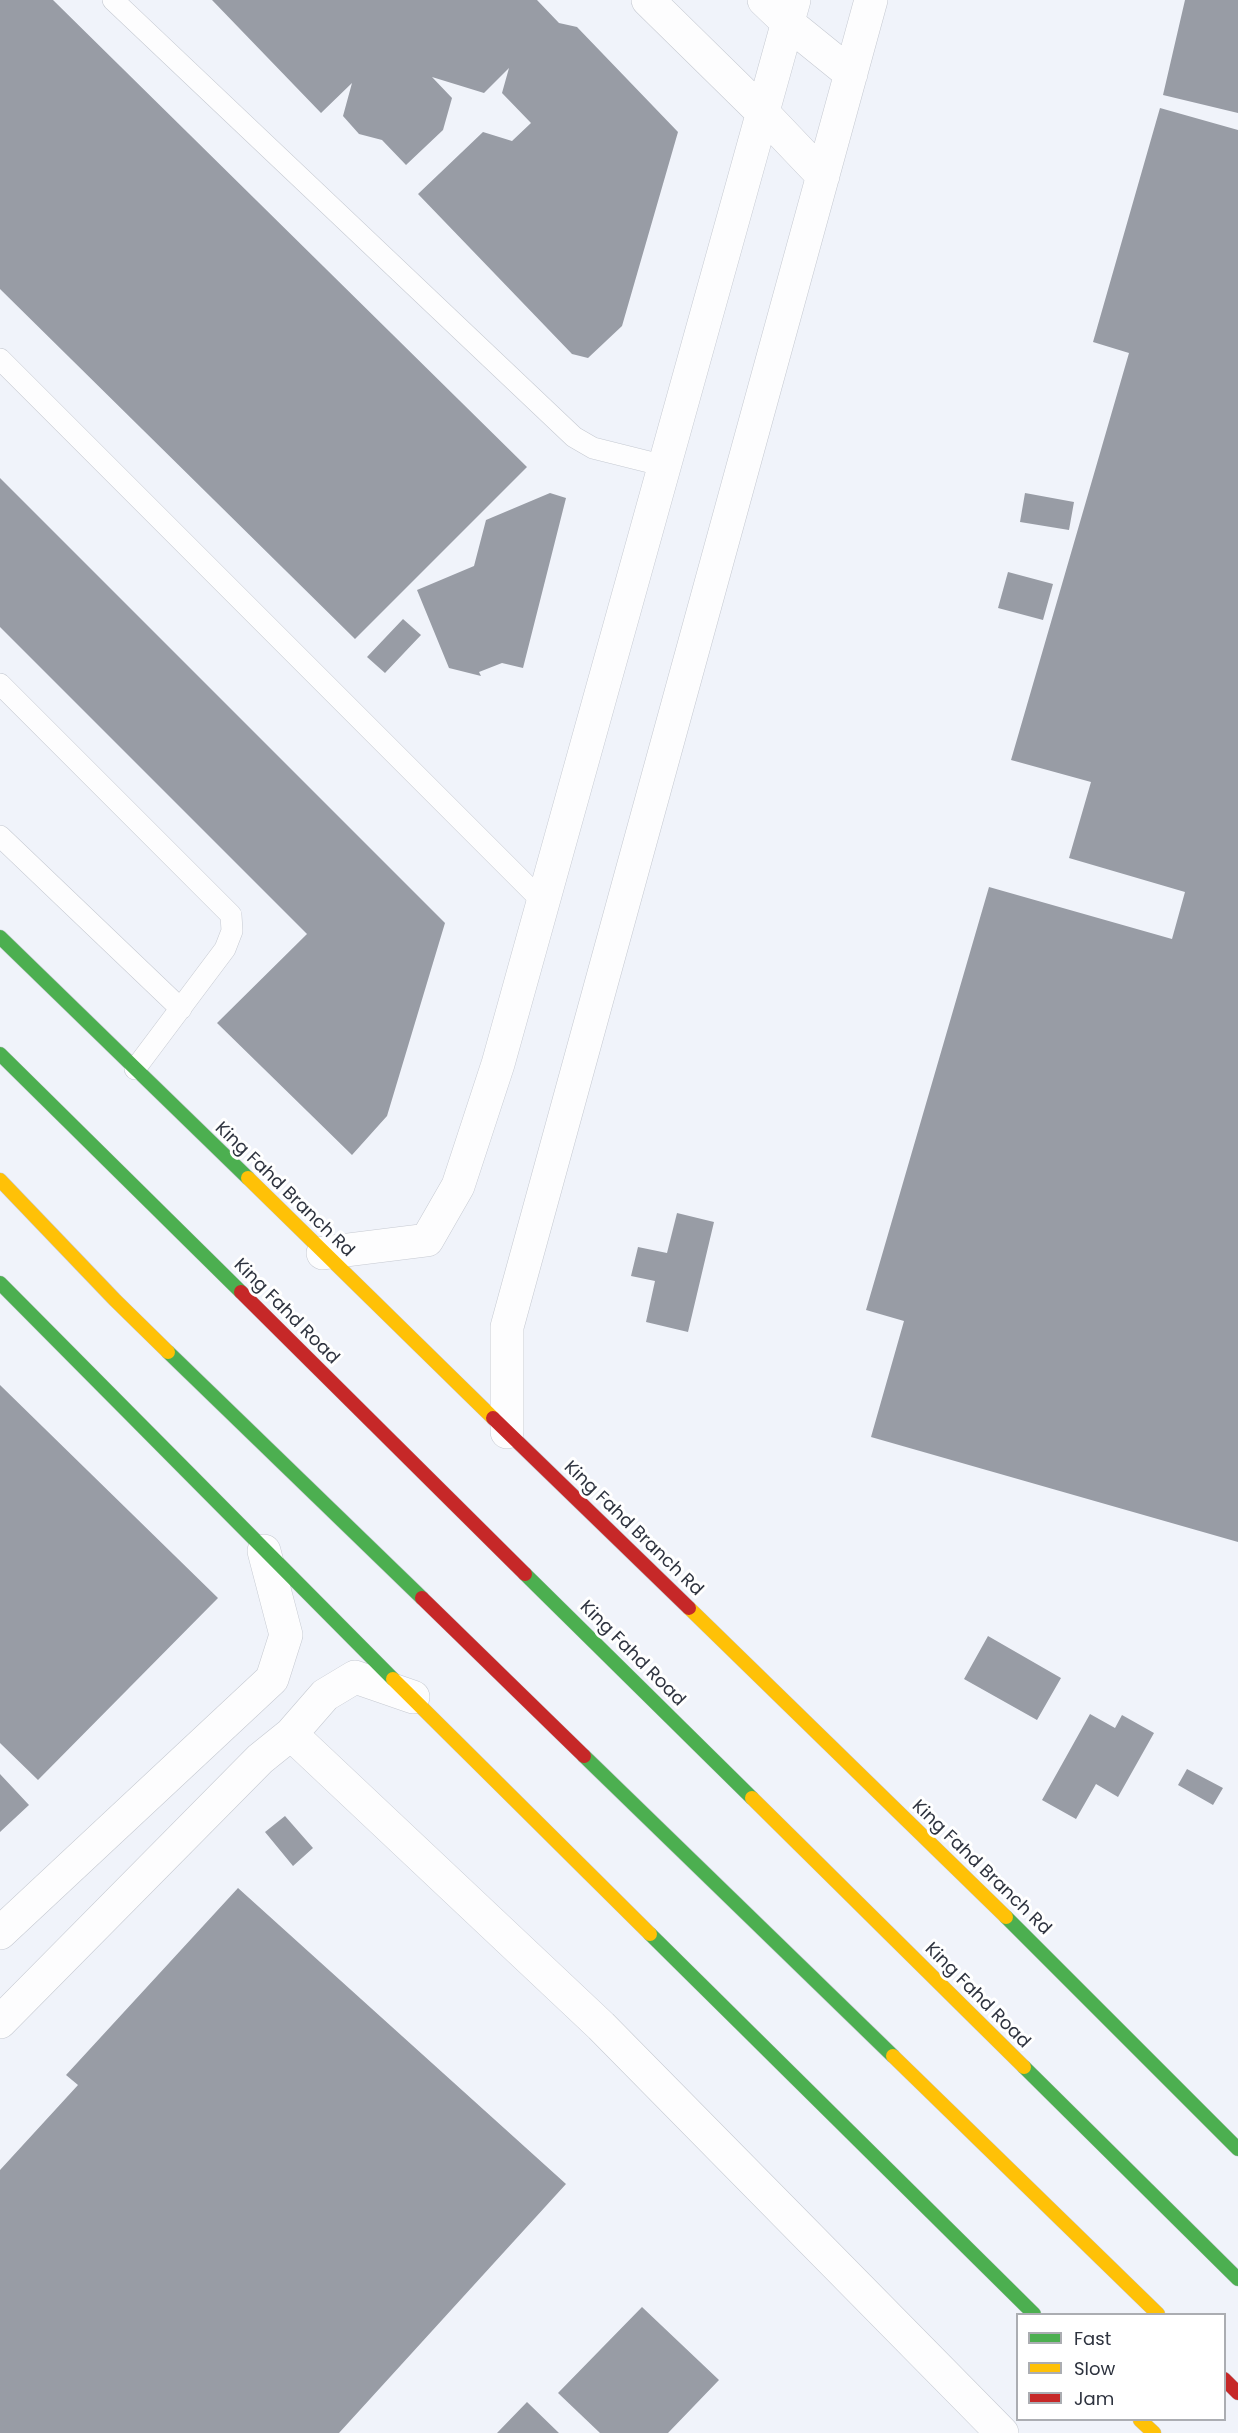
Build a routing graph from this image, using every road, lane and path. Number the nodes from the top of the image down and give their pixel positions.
1 (113, 0) edge
2 (648, 0) edge
3 (764, 0) edge
4 (871, 0) edge
5 (791, 12) edge
6 (851, 74) junction
7 (763, 113) junction
8 (823, 176) junction
9 (0, 359) edge
10 (665, 466) junction
11 (0, 684) edge
12 (0, 836) edge
13 (543, 902) junction
14 (0, 937) edge
15 (181, 1009) junction
16 (0, 1044) edge
17 (0, 1054) edge
18 (135, 1069) junction
19 (50, 1103) junction
20 (0, 1180) edge
21 (0, 1199) edge
22 (323, 1253) junction
23 (0, 1283) edge
24 (115, 1300) junction
25 (507, 1432) junction
26 (264, 1551) junction
27 (413, 1697) junction
28 (291, 1734) junction
29 (0, 1933) edge
30 (0, 2022) edge
31 (1238, 2149) edge
32 (1238, 2279) edge
33 (1033, 2313) edge
34 (1157, 2313) edge
35 (1226, 2381) edge
36 (1238, 2393) edge
37 (1141, 2421) edge
38 (1002, 2433) edge
39 (1154, 2433) edge

1 - 10 lane
2 - 7 street
3 - 5 street
4 - 6 street
5 - 6 street
5 - 7 street
6 - 8 street
7 - 8 street
7 - 10 street
8 - 25 street
9 - 13 lane
10 - 13 street
11 - 15 lane
12 - 15 lane
13 - 22 street
14 - 18 main road, King Fahd Branch Rd
15 - 18 lane
16 - 19 main road
17 - 19 main road, King Fahd Road
18 - 22 main road, King Fahd Branch Rd
19 - 32 main road, King Fahd Road
20 - 24 main road
21 - 24 main road
22 - 25 main road, King Fahd Branch Rd
23 - 26 main road
24 - 34 main road
25 - 31 main road, King Fahd Branch Rd
26 - 27 main road
26 - 29 street
27 - 28 street
27 - 33 main road
28 - 30 street
28 - 38 street
35 - 36 main road
37 - 39 main road

